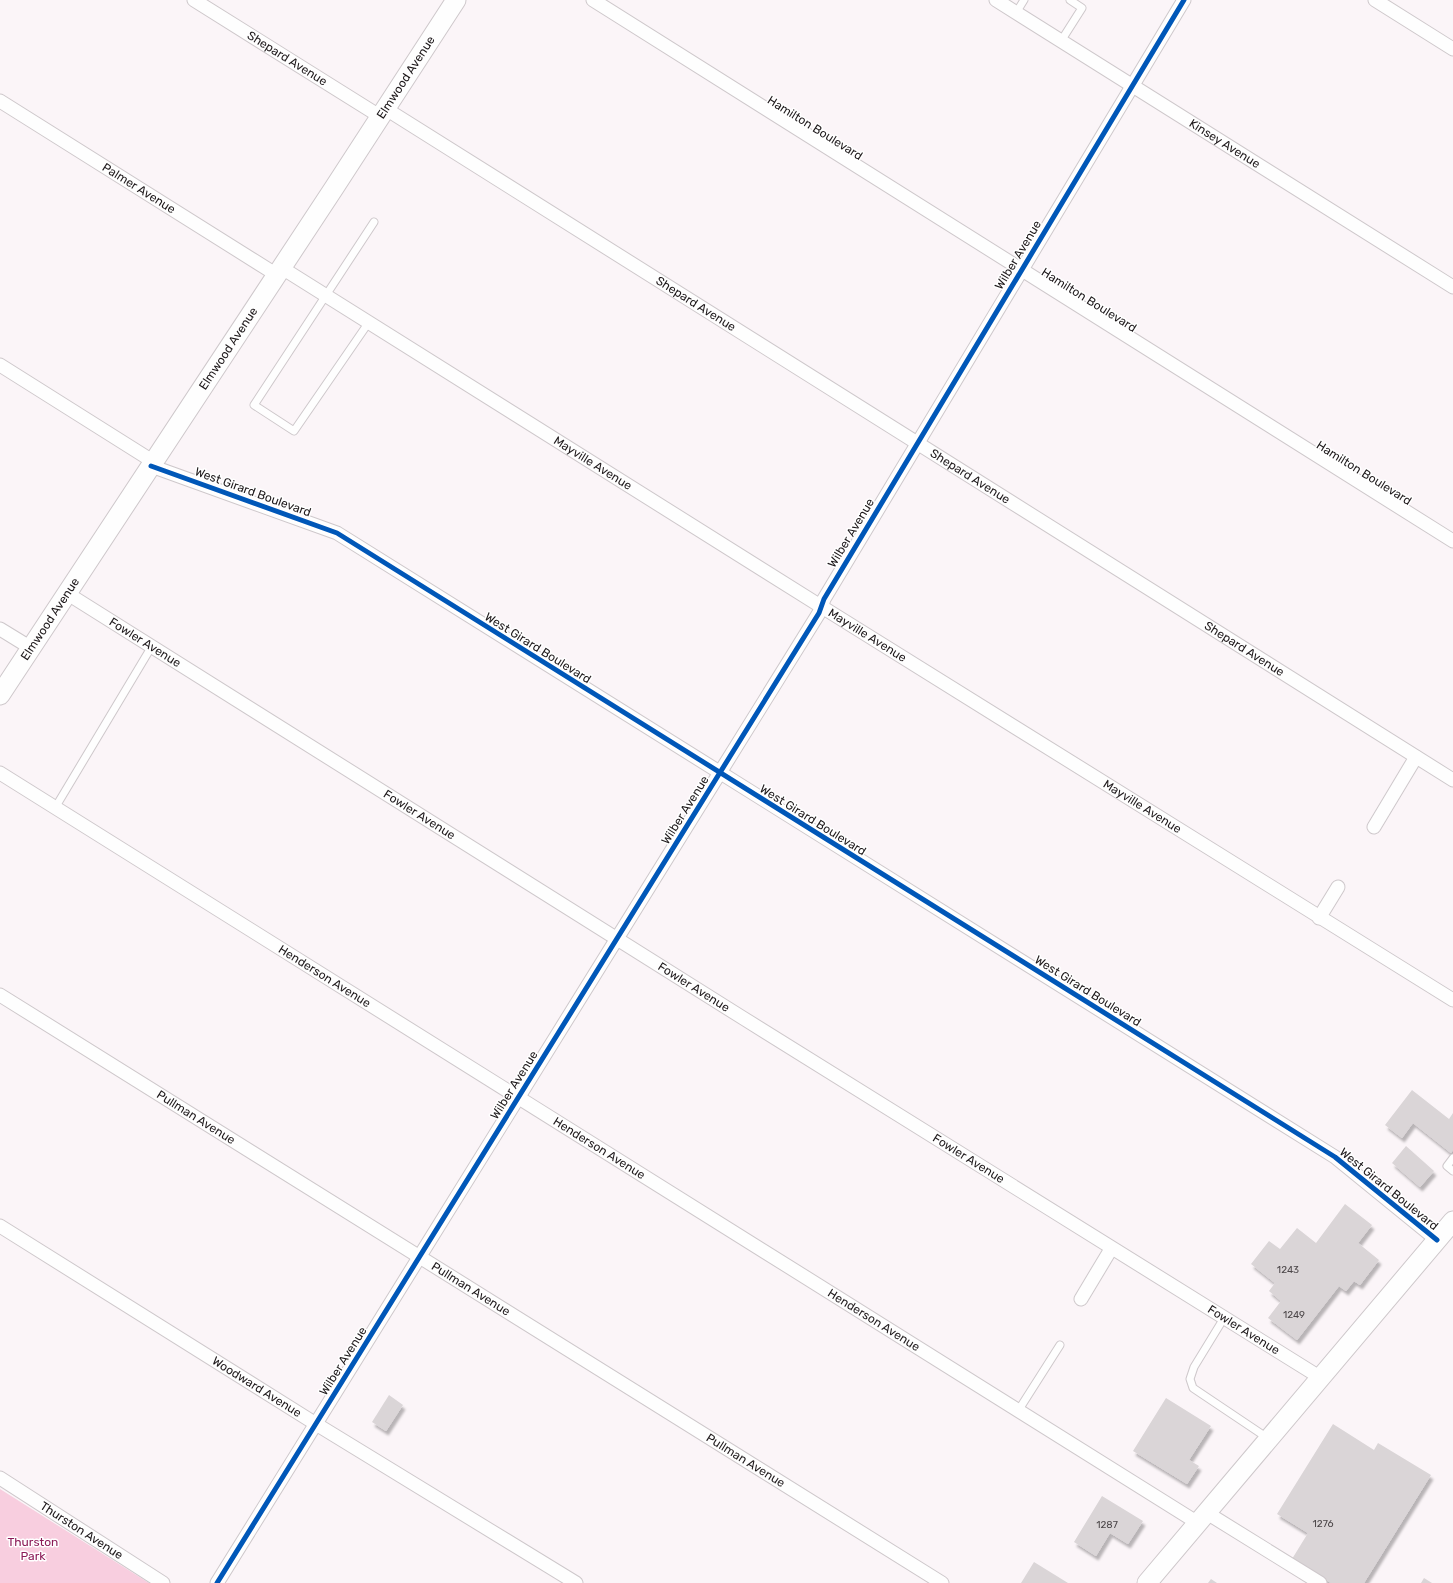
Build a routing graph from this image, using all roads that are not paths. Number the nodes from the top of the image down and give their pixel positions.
1 (194, 0) edge
2 (456, 0) edge
3 (595, 0) edge
4 (996, 0) edge
5 (1024, 0) edge
6 (1070, 0) edge
7 (1184, 0) edge
8 (1375, 0) edge
9 (1016, 13) junction
10 (1062, 41) junction
11 (1453, 49) edge
12 (1132, 86) junction
13 (0, 101) edge
14 (383, 113) junction
15 (374, 222) dead end
16 (1022, 270) junction
17 (280, 272) junction
18 (1453, 287) edge
19 (325, 295) junction
20 (369, 322) junction
21 (0, 365) edge
22 (917, 442) junction
23 (153, 464) junction
24 (1453, 541) edge
25 (68, 594) junction
26 (822, 607) junction
27 (0, 629) edge
28 (152, 646) junction
29 (31, 648) junction
30 (0, 695) edge
31 (1416, 757) junction
32 (0, 773) edge
33 (719, 773) junction
34 (1453, 780) edge
35 (55, 808) junction
36 (1374, 827) dead end
37 (1338, 887) dead end
38 (1319, 918) junction
39 (616, 939) junction
40 (0, 995) edge
41 (1453, 1000) edge
42 (519, 1098) junction
43 (1453, 1158) edge
44 (1453, 1171) edge
45 (1453, 1221) edge
46 (0, 1226) edge
47 (1437, 1240) junction
48 (1111, 1249) junction
49 (419, 1258) junction
50 (1081, 1299) dead end
51 (1224, 1318) junction
52 (1060, 1345) dead end
53 (1321, 1378) junction
54 (1018, 1411) junction
55 (316, 1424) junction
56 (1269, 1439) junction
57 (0, 1478) edge
58 (1202, 1518) junction
59 (163, 1583) edge
60 (217, 1583) edge
61 (576, 1583) edge
62 (942, 1583) edge
63 (1147, 1583) edge
64 (1320, 1583) edge

1 - 14 street, Shepard Avenue
2 - 14 street, Elmwood Avenue
3 - 16 street, Hamilton Boulevard
4 - 9 street, Kinsey Avenue
5 - 9 lane
6 - 10 lane
7 - 12 street, Wilber Avenue
8 - 11 street
9 - 10 street, Kinsey Avenue
10 - 12 street, Kinsey Avenue
12 - 16 street, Wilber Avenue
12 - 18 street, Kinsey Avenue
13 - 17 street, Palmer Avenue
14 - 17 street, Elmwood Avenue
14 - 22 street, Shepard Avenue
15 - 19 lane
16 - 22 street, Wilber Avenue
16 - 24 street, Hamilton Boulevard
17 - 19 street, Mayville Avenue
17 - 23 street, Elmwood Avenue
19 - 20 street, Mayville Avenue
19 - 20 lane
20 - 26 street, Mayville Avenue
21 - 23 street, West Girard Boulevard
22 - 26 street, Wilber Avenue
22 - 31 street, Shepard Avenue
23 - 25 street, Elmwood Avenue
23 - 33 street, West Girard Boulevard
25 - 28 street, Fowler Avenue
25 - 29 street, Elmwood Avenue
26 - 33 street, Wilber Avenue
26 - 38 street, Mayville Avenue
27 - 29 street
28 - 35 lane
28 - 39 street, Fowler Avenue
29 - 30 street, Elmwood Avenue
31 - 34 street, Shepard Avenue
31 - 36 street
32 - 35 street, Henderson Avenue
33 - 39 street, Wilber Avenue
33 - 47 street, West Girard Boulevard
35 - 42 street, Henderson Avenue
37 - 38 street
38 - 41 street, Mayville Avenue
39 - 42 street, Wilber Avenue
39 - 48 street, Fowler Avenue
40 - 49 street, Pullman Avenue
42 - 49 street, Wilber Avenue
42 - 54 street, Henderson Avenue
43 - 44 lane
45 - 47 street
46 - 55 street, Woodward Avenue
47 - 53 street
48 - 50 street
48 - 51 street, Fowler Avenue
49 - 55 street, Wilber Avenue
49 - 62 street, Pullman Avenue
51 - 53 street, Fowler Avenue
51 - 56 lane
52 - 54 lane
53 - 56 street
54 - 58 street, Henderson Avenue
55 - 60 street, Wilber Avenue
55 - 61 street, Woodward Avenue
56 - 58 street
57 - 59 street, Thurston Avenue
58 - 63 street
58 - 64 street, Henderson Avenue

